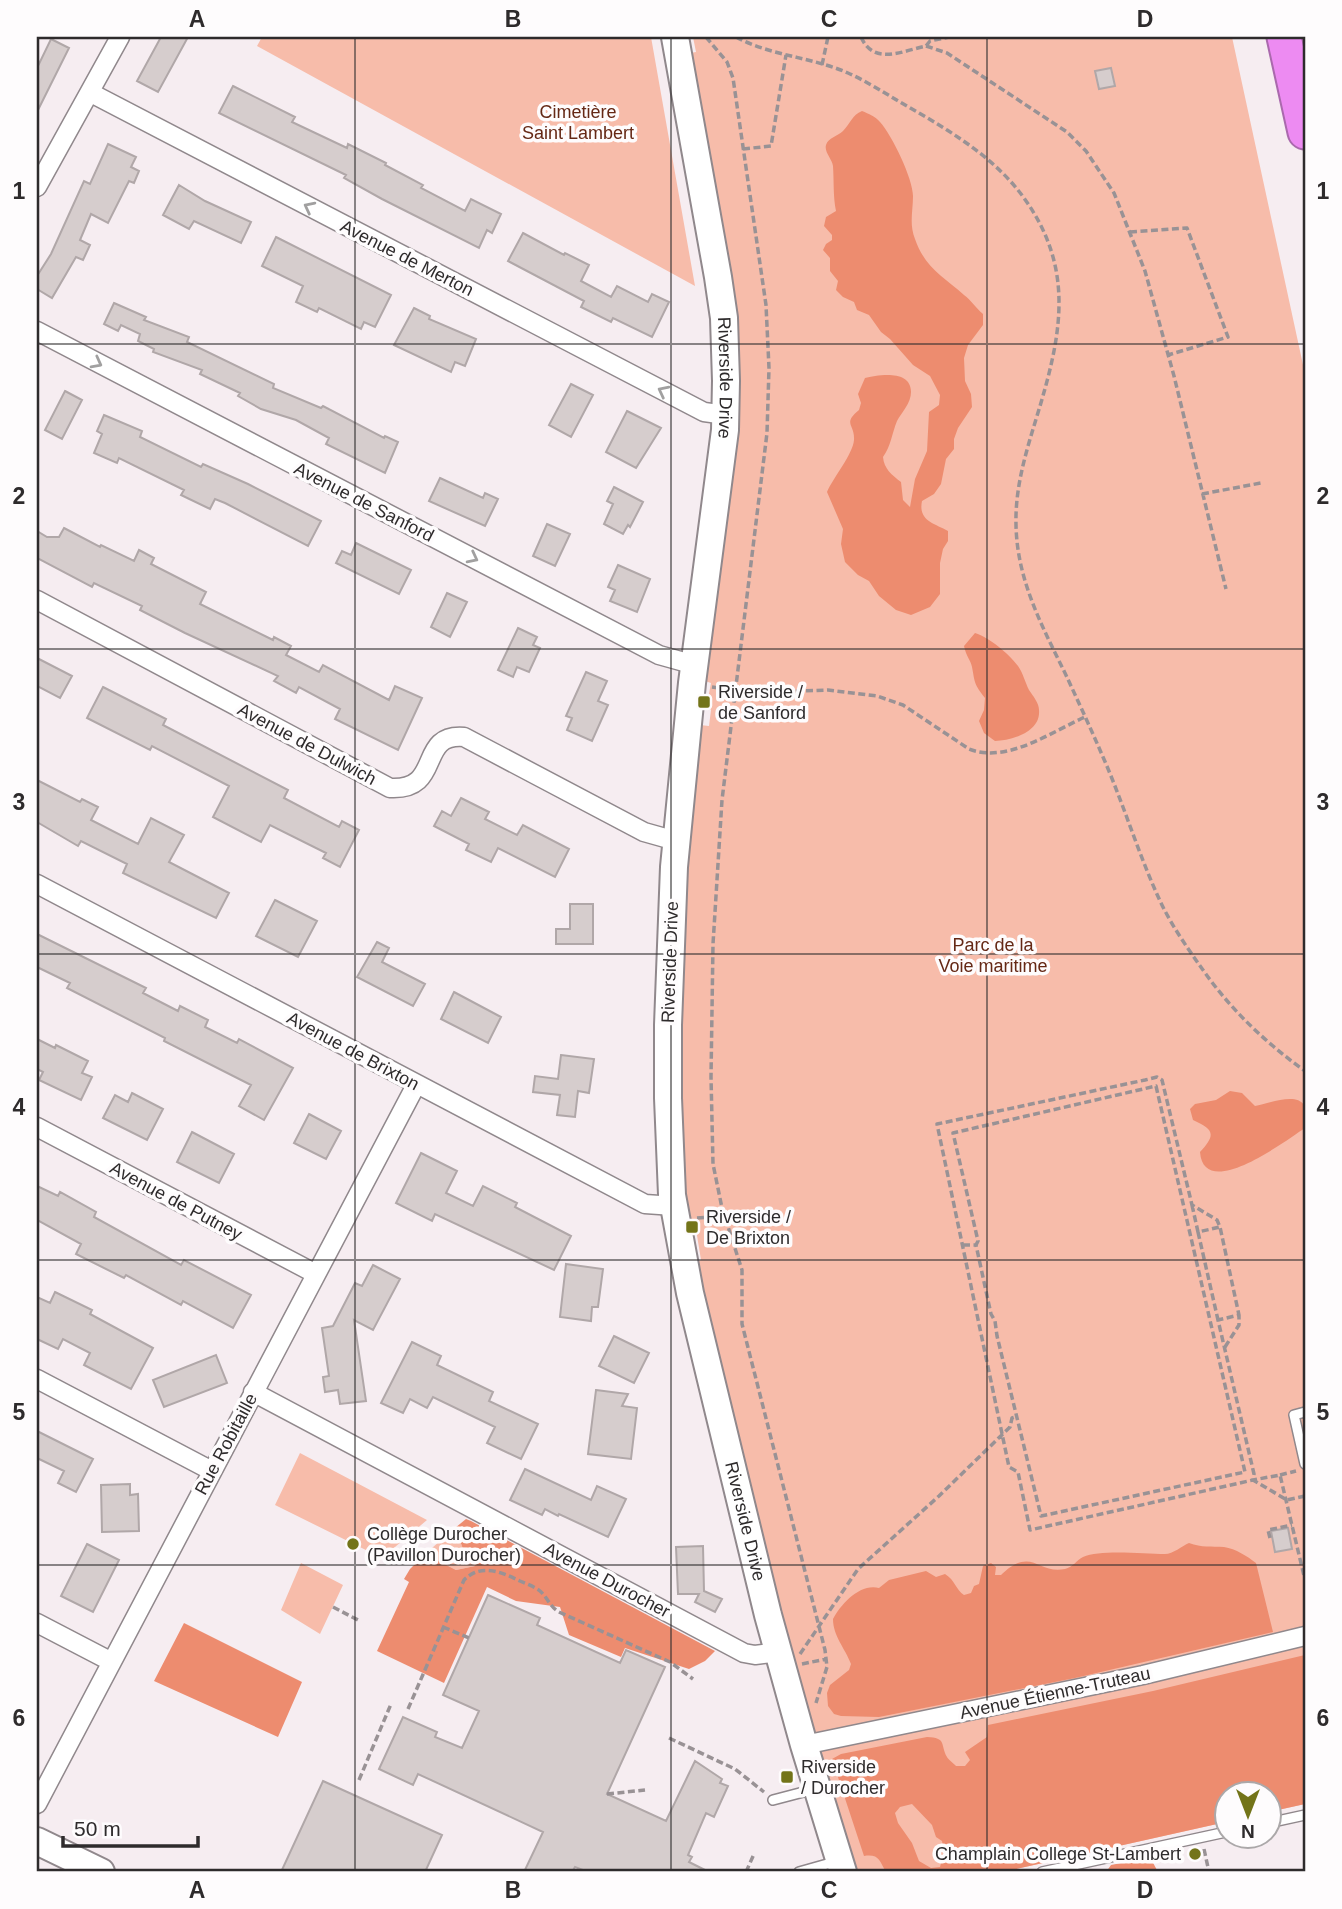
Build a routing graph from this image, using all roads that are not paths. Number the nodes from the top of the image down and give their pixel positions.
1 (120, 37) edge
2 (675, 37) edge
3 (1284, 37) edge
4 (91, 93) junction
5 (1305, 132) edge
6 (43, 159) edge
7 (37, 187) edge
8 (37, 331) edge
9 (726, 415) junction
10 (37, 600) edge
11 (701, 676) junction
12 (676, 841) junction
13 (37, 884) edge
14 (416, 1085) junction
15 (37, 1127) edge
16 (683, 1212) junction
17 (316, 1274) junction
18 (37, 1379) edge
19 (253, 1392) junction
20 (1305, 1412) edge
21 (1305, 1464) edge
22 (212, 1471) junction
23 (37, 1623) edge
24 (1305, 1636) edge
25 (110, 1661) junction
26 (790, 1661) junction
27 (804, 1745) junction
28 (817, 1789) junction
29 (773, 1800) road end
30 (37, 1804) edge
31 (1305, 1815) edge
32 (1282, 1820) edge
33 (1212, 1835) edge
34 (37, 1841) edge
35 (841, 1866) edge
36 (101, 1872) edge
37 (799, 1872) edge
38 (1042, 1872) edge

1 - 4 street
2 - 9 street, Riverside Drive
3 - 5 highway
4 - 6 street
9 -> 4 street, Avenue de Merton
6 - 7 street
8 -> 11 street, Avenue de Sanford
9 - 11 street, Riverside Drive
10 - 12 street, Avenue de Dulwich
11 - 12 street, Riverside Drive
12 - 16 street, Riverside Drive
13 - 14 street, Avenue de Brixton
14 - 16 street, Avenue de Brixton
14 - 17 street, Rue Robitaille
15 - 17 street, Avenue de Putney
16 - 26 street, Riverside Drive
17 - 19 street, Rue Robitaille
18 - 22 street
19 - 22 street, Rue Robitaille
19 - 26 street, Avenue Durocher
20 - 21 lane
22 - 25 street, Rue Robitaille
23 - 25 street
24 - 27 street, Avenue Étienne-Truteau
25 - 30 street, Rue Robitaille
26 - 27 street, Riverside Drive
27 - 28 street, Riverside Drive
28 - 29 lane
28 - 35 street, Riverside Drive
31 - 32 lane
33 - 38 lane
34 - 36 street
35 - 37 lane

